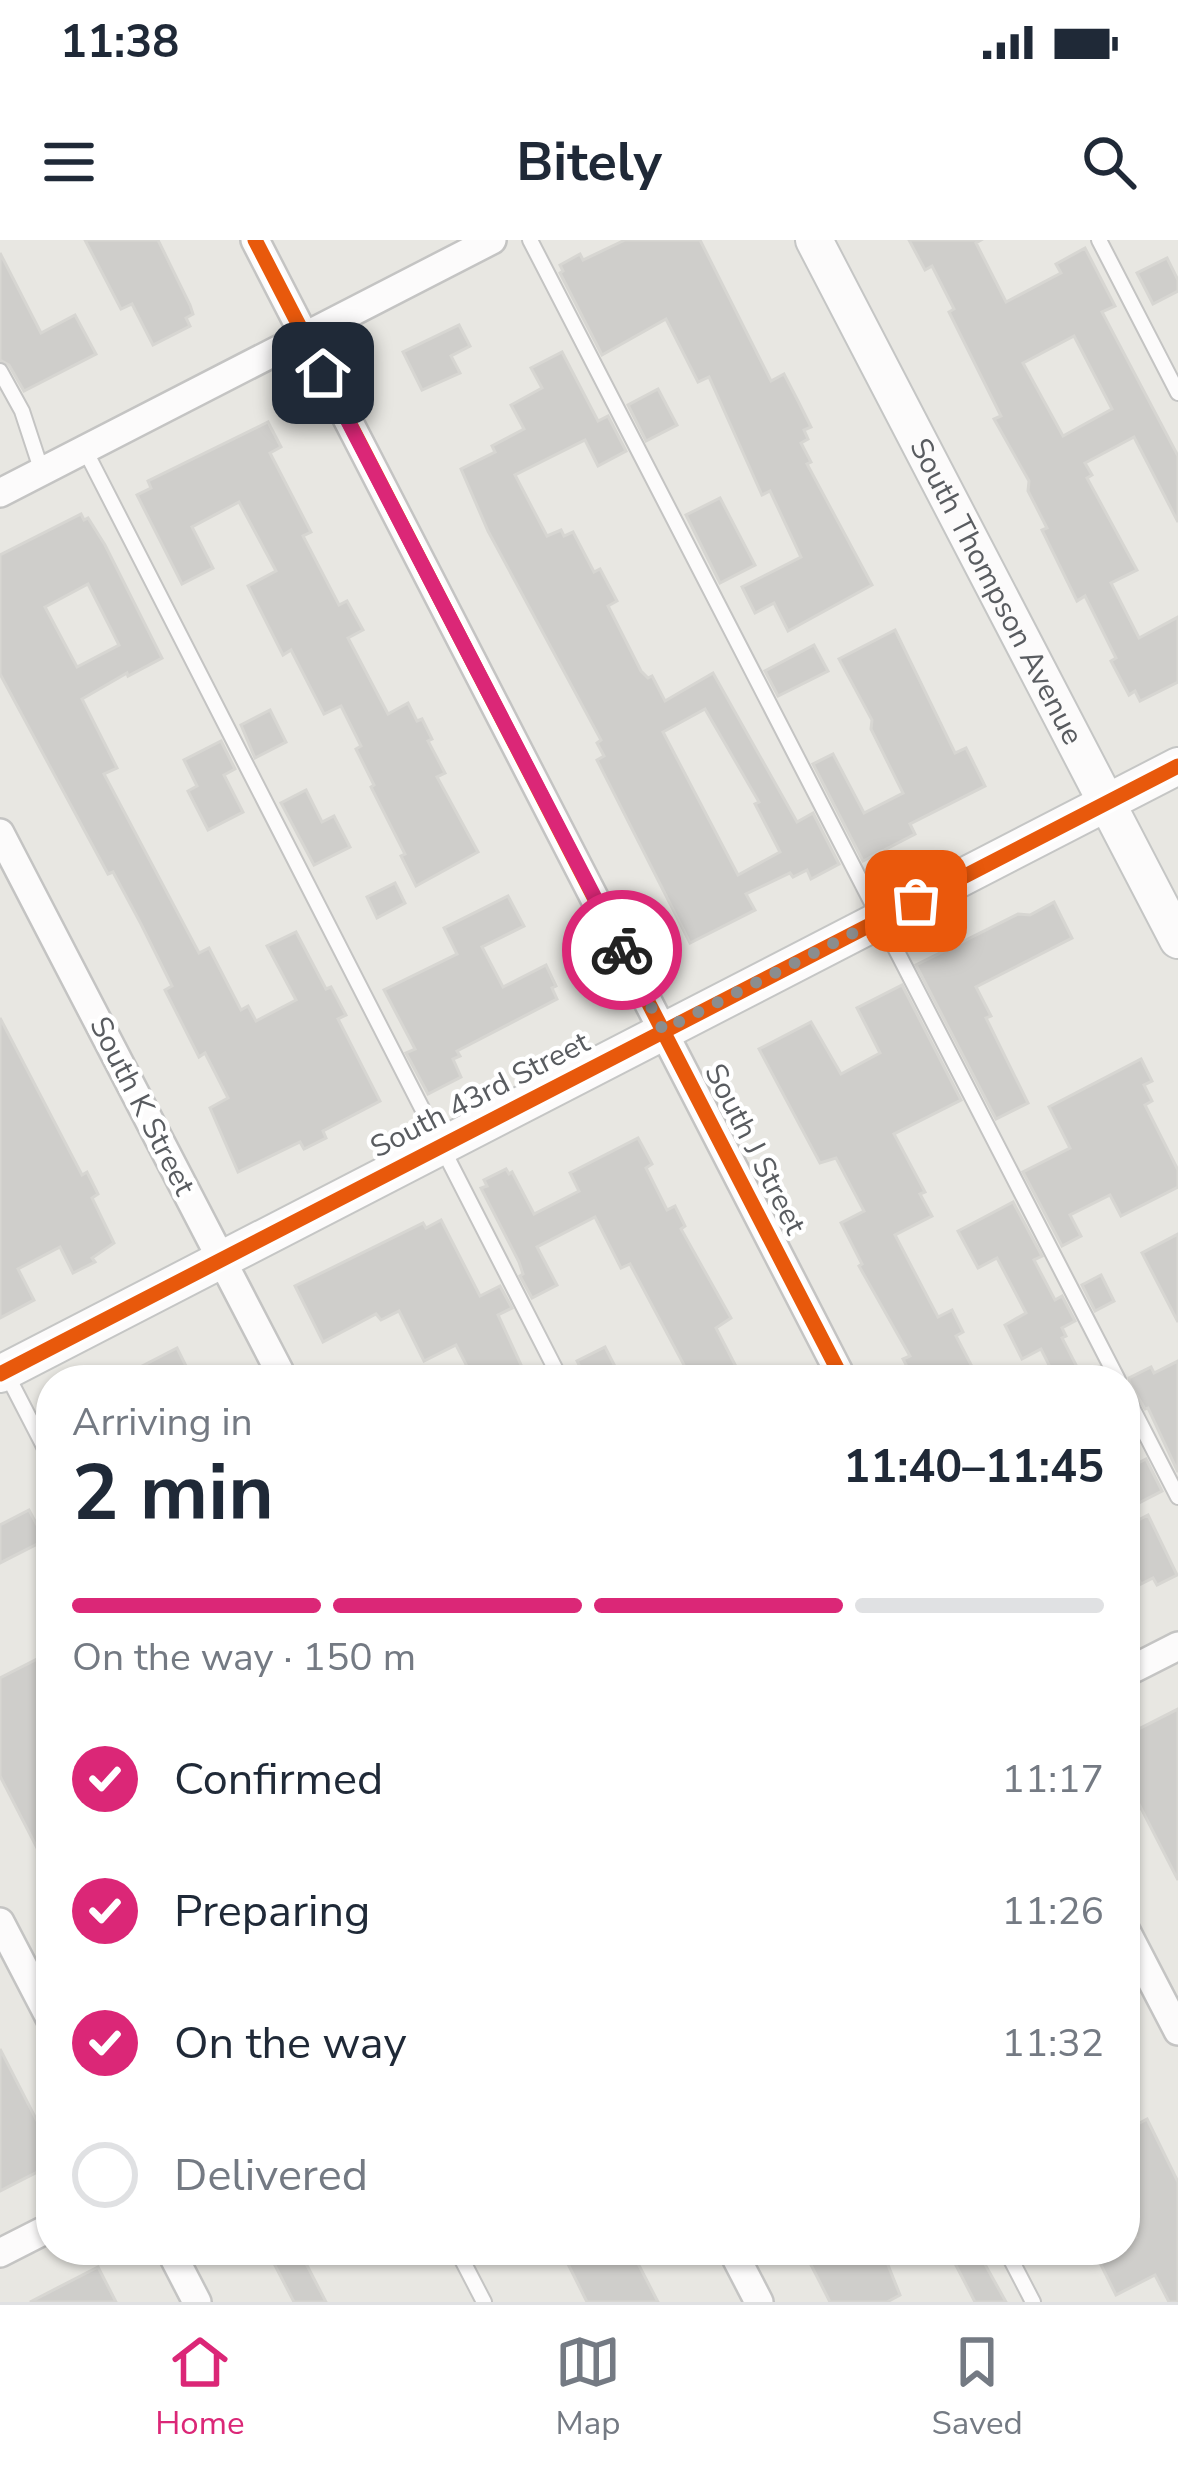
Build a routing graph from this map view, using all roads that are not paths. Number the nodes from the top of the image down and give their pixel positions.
1 (255, 240) edge
2 (530, 240) edge
3 (814, 240) edge
4 (1100, 240) edge
5 (488, 241) edge
6 (304, 337) junction
7 (0, 371) edge
8 (1178, 393) edge
9 (85, 450) junction
10 (42, 472) junction
11 (0, 493) edge
12 (1178, 766) edge
13 (1108, 803) junction
14 (0, 833) edge
15 (880, 919) junction
16 (1178, 940) edge
17 (663, 1030) junction
18 (441, 1146) junction
19 (221, 1259) junction
20 (276, 1365) edge
21 (553, 1365) edge
22 (835, 1365) edge
23 (1110, 1365) edge
24 (2, 1368) edge
25 (1140, 1423) edge
26 (36, 1432) edge
27 (1178, 1497) edge
28 (1178, 1646) edge
29 (1140, 1665) edge
30 (0, 1922) edge
31 (1140, 1958) edge
32 (36, 1991) edge
33 (1178, 2031) edge
34 (36, 2235) edge
35 (0, 2253) edge
36 (178, 2265) edge
37 (465, 2265) edge
38 (740, 2265) edge
39 (1014, 2265) edge
40 (197, 2302) edge
41 (484, 2302) edge
42 (759, 2302) edge
43 (1033, 2302) edge

1 - 6 street, South J Street
2 - 15 lane
3 - 13 street, South Thompson Avenue
4 - 8 lane
5 - 6 street
6 - 9 street
6 - 17 street, South J Street
7 - 10 lane
9 - 10 street
9 - 18 lane
10 - 11 street
12 - 13 street, South 43rd Street
13 - 15 street, South 43rd Street
13 - 16 street, South Thompson Avenue
14 - 19 street, South K Street
15 - 17 street, South 43rd Street
15 - 23 lane
17 - 18 street, South 43rd Street
17 - 22 street, South J Street
18 - 19 street, South 43rd Street
18 - 21 lane
19 - 20 street, South K Street
19 - 24 street, South 43rd Street
24 - 26 lane
25 - 27 lane
28 - 29 street
30 - 32 street
31 - 33 street
34 - 35 street
36 - 40 street
37 - 41 lane
38 - 42 street
39 - 43 lane

